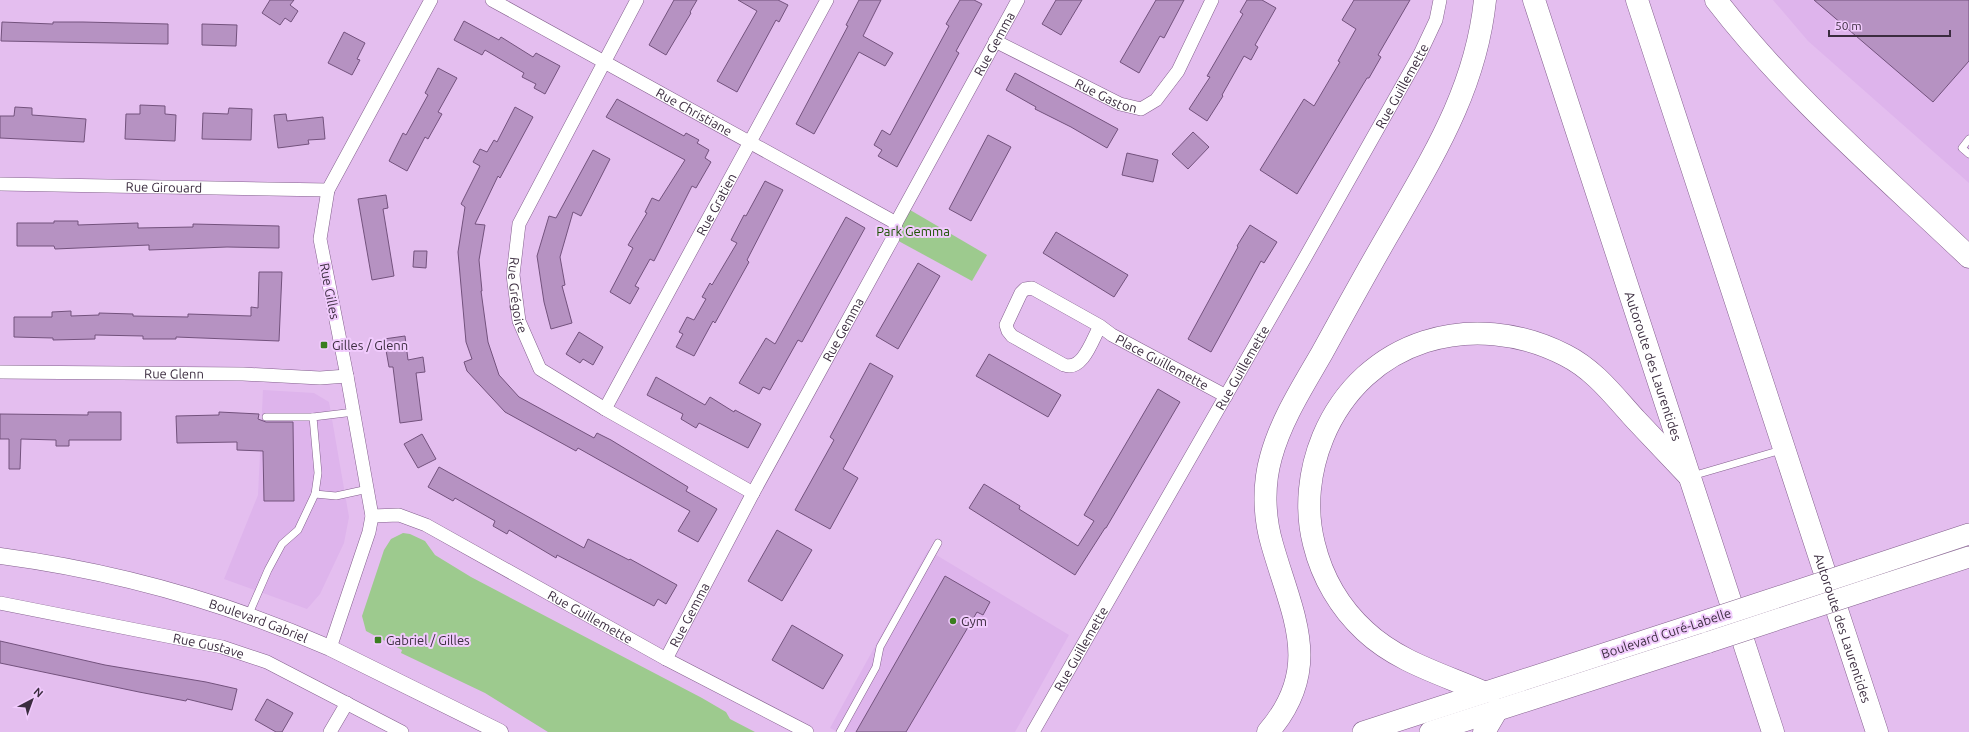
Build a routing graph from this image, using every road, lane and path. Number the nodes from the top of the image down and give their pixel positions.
1 (431, 0) edge
2 (492, 0) edge
3 (637, 0) edge
4 (827, 0) edge
5 (1018, 0) edge
6 (1212, 0) edge
7 (1440, 0) edge
8 (1485, 0) edge
9 (1534, 0) edge
10 (1637, 0) edge
11 (1716, 0) edge
12 (995, 41) junction
13 (604, 62) junction
14 (1969, 139) edge
15 (750, 142) junction
16 (1969, 154) edge
17 (0, 184) edge
18 (328, 190) junction
19 (896, 223) junction
20 (1969, 257) edge
21 (1100, 326) junction
22 (0, 372) edge
23 (347, 376) junction
24 (1226, 396) junction
25 (605, 409) junction
26 (354, 412) junction
27 (266, 417) dead end
28 (313, 417) junction
29 (1784, 449) junction
30 (1690, 476) junction
31 (368, 489) junction
32 (754, 493) junction
33 (315, 494) junction
34 (372, 516) junction
35 (1969, 534) edge
36 (938, 543) dead end
37 (0, 556) edge
38 (1969, 557) edge
39 (0, 603) edge
40 (248, 616) junction
41 (330, 648) junction
42 (666, 659) junction
43 (1483, 692) junction
44 (347, 703) junction
45 (1497, 710) junction
46 (330, 732) edge
47 (402, 732) edge
48 (500, 732) edge
49 (807, 732) edge
50 (840, 732) edge
51 (1033, 732) edge
52 (1268, 732) edge
53 (1363, 732) edge
54 (1430, 732) edge
55 (1484, 732) edge
56 (1774, 732) edge
57 (1877, 732) edge

1 - 18 street, Rue Gilles
2 - 13 street, Rue Christiane
3 - 13 street, Rue Grégoire
4 - 15 street, Rue Gratien
5 - 12 street, Rue Gemma
6 - 12 street, Rue Gaston
7 - 24 street, Rue Guillemette
8 - 52 highway
9 - 30 highway, Autoroute des Laurentides
10 - 29 highway, Autoroute des Laurentides
11 - 20 highway
12 - 19 street, Rue Gemma
13 - 15 street, Rue Christiane
13 - 25 street, Rue Grégoire
14 - 16 lane
15 - 19 street, Rue Christiane
15 - 25 street, Rue Gratien
17 - 18 street, Rue Girouard
18 - 23 street, Rue Gilles
19 - 32 street, Rue Gemma
21 - 21 street, Place Guillemette
21 - 24 street, Place Guillemette
22 - 23 street, Rue Glenn
23 - 26 street, Rue Gilles
24 - 51 street, Rue Guillemette
25 - 32 street, Rue Grégoire
26 - 28 lane
26 - 31 street, Rue Gilles
27 - 28 lane
28 - 33 lane
29 - 30 lane
29 - 57 highway, Autoroute des Laurentides
30 - 43 highway
30 - 56 highway, Autoroute des Laurentides
31 - 33 lane
31 - 34 street, Rue Gilles
32 - 42 street, Rue Gemma
33 - 40 lane
34 - 41 street, Rue Gilles
34 - 42 street, Rue Guillemette
35 - 43 main road, Boulevard Curé-Labelle, bridge
36 - 50 lane
37 - 40 street, Boulevard Gabriel
38 - 45 main road, Boulevard Curé-Labelle, bridge
39 - 44 street, Rue Gustave
40 - 41 street, Boulevard Gabriel
41 - 48 street, Boulevard Gabriel
42 - 49 street, Rue Guillemette
43 - 53 main road, Boulevard Curé-Labelle
44 - 46 street
44 - 47 street, Rue Gustave
45 - 54 main road, Boulevard Curé-Labelle
45 - 55 highway

